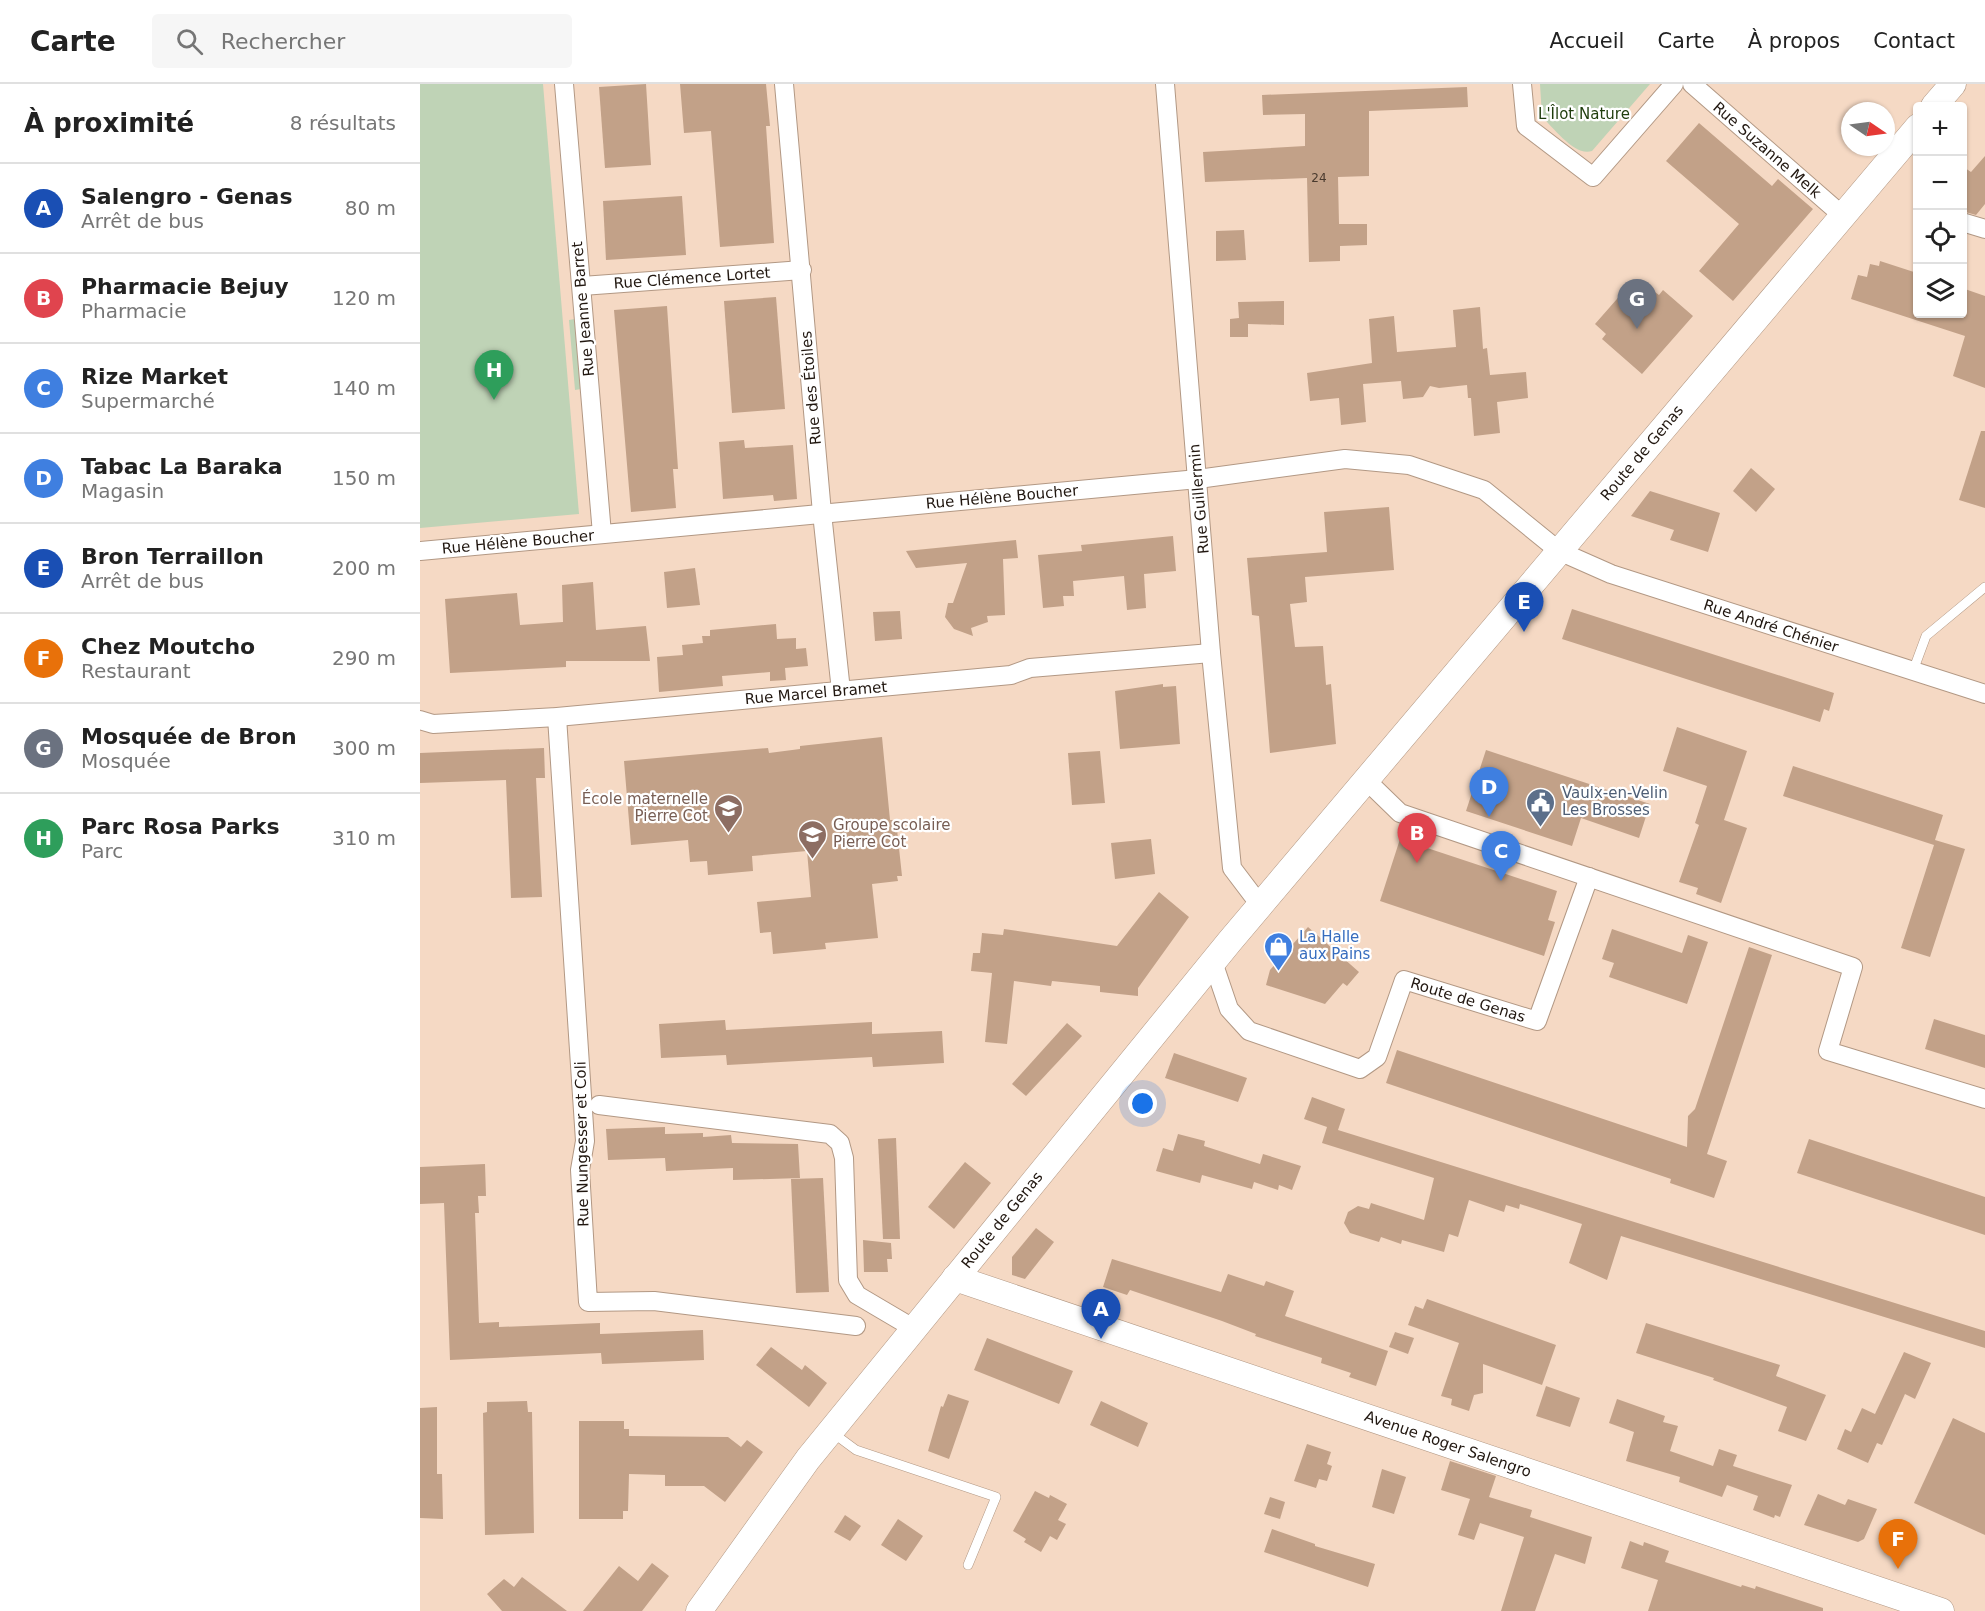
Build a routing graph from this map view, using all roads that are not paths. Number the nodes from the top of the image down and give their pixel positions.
1 (564, 84) edge
2 (784, 84) edge
3 (1165, 84) edge
4 (1522, 84) edge
5 (1674, 84) edge
6 (1692, 84) edge
7 (1953, 84) edge
8 (1937, 102) edge
9 (1913, 131) edge
10 (1843, 216) junction
11 (1967, 224) edge
12 (1985, 229) edge
13 (802, 270) junction
14 (582, 286) junction
15 (1198, 479) junction
16 (822, 513) junction
17 (603, 534) junction
18 (420, 551) edge
19 (1559, 551) junction
20 (1985, 587) edge
21 (1211, 653) junction
22 (1913, 671) junction
23 (841, 691) junction
24 (1985, 694) edge
25 (556, 717) junction
26 (420, 720) edge
27 (1366, 780) junction
28 (1589, 877) junction
29 (1260, 905) junction
30 (1213, 962) junction
31 (1985, 1099) edge
32 (599, 1105) dead end
33 (956, 1278) junction
34 (856, 1326) dead end
35 (913, 1328) junction
36 (832, 1431) junction
37 (794, 1480) junction
38 (968, 1565) dead end
39 (700, 1586) junction
40 (681, 1611) edge
41 (688, 1611) edge
42 (699, 1611) edge
43 (1941, 1611) edge

1 - 14 street, Rue Jeanne Barret
2 - 13 street, Rue des Étoiles
3 - 15 street, Rue Guillermin
4 - 5 street
6 - 10 street, Rue Suzanne Melk
7 - 8 main road
9 - 10 main road, Route de Genas
10 - 19 main road, Route de Genas
11 - 12 street
13 - 14 street, Rue Clémence Lortet
13 - 16 street, Rue des Étoiles
14 - 17 street, Rue Jeanne Barret
15 - 16 street, Rue Hélène Boucher
15 - 19 street, Rue Hélène Boucher
15 - 21 street, Rue Guillermin
16 - 17 street, Rue Hélène Boucher
16 - 23 street, Rue des Étoiles
17 - 18 street, Rue Hélène Boucher
19 - 22 street, Rue André Chénier
19 - 27 main road, Route de Genas
20 - 22 lane
21 - 23 street, Rue Marcel Bramet
21 - 29 street, Rue Guillermin
22 - 24 street, Rue André Chénier
23 - 25 street, Rue Marcel Bramet
25 - 26 street, Rue Marcel Bramet
25 - 34 street, Rue Nungesser et Coli
27 - 28 street
27 - 29 main road, Route de Genas
28 - 30 street, Route de Genas
28 - 31 street
29 - 30 main road, Route de Genas
30 - 33 main road, Route de Genas
32 - 35 street, Rue Nungesser et Coli
33 - 35 main road, Route de Genas
33 - 43 main road, Avenue Roger Salengro
35 - 36 main road, Route de Genas
36 - 37 main road, Route de Genas
36 - 38 lane
37 - 39 main road, Route de Genas
37 - 42 main road, Route de Genas
39 - 40 main road, Route de Genas
39 - 41 street

